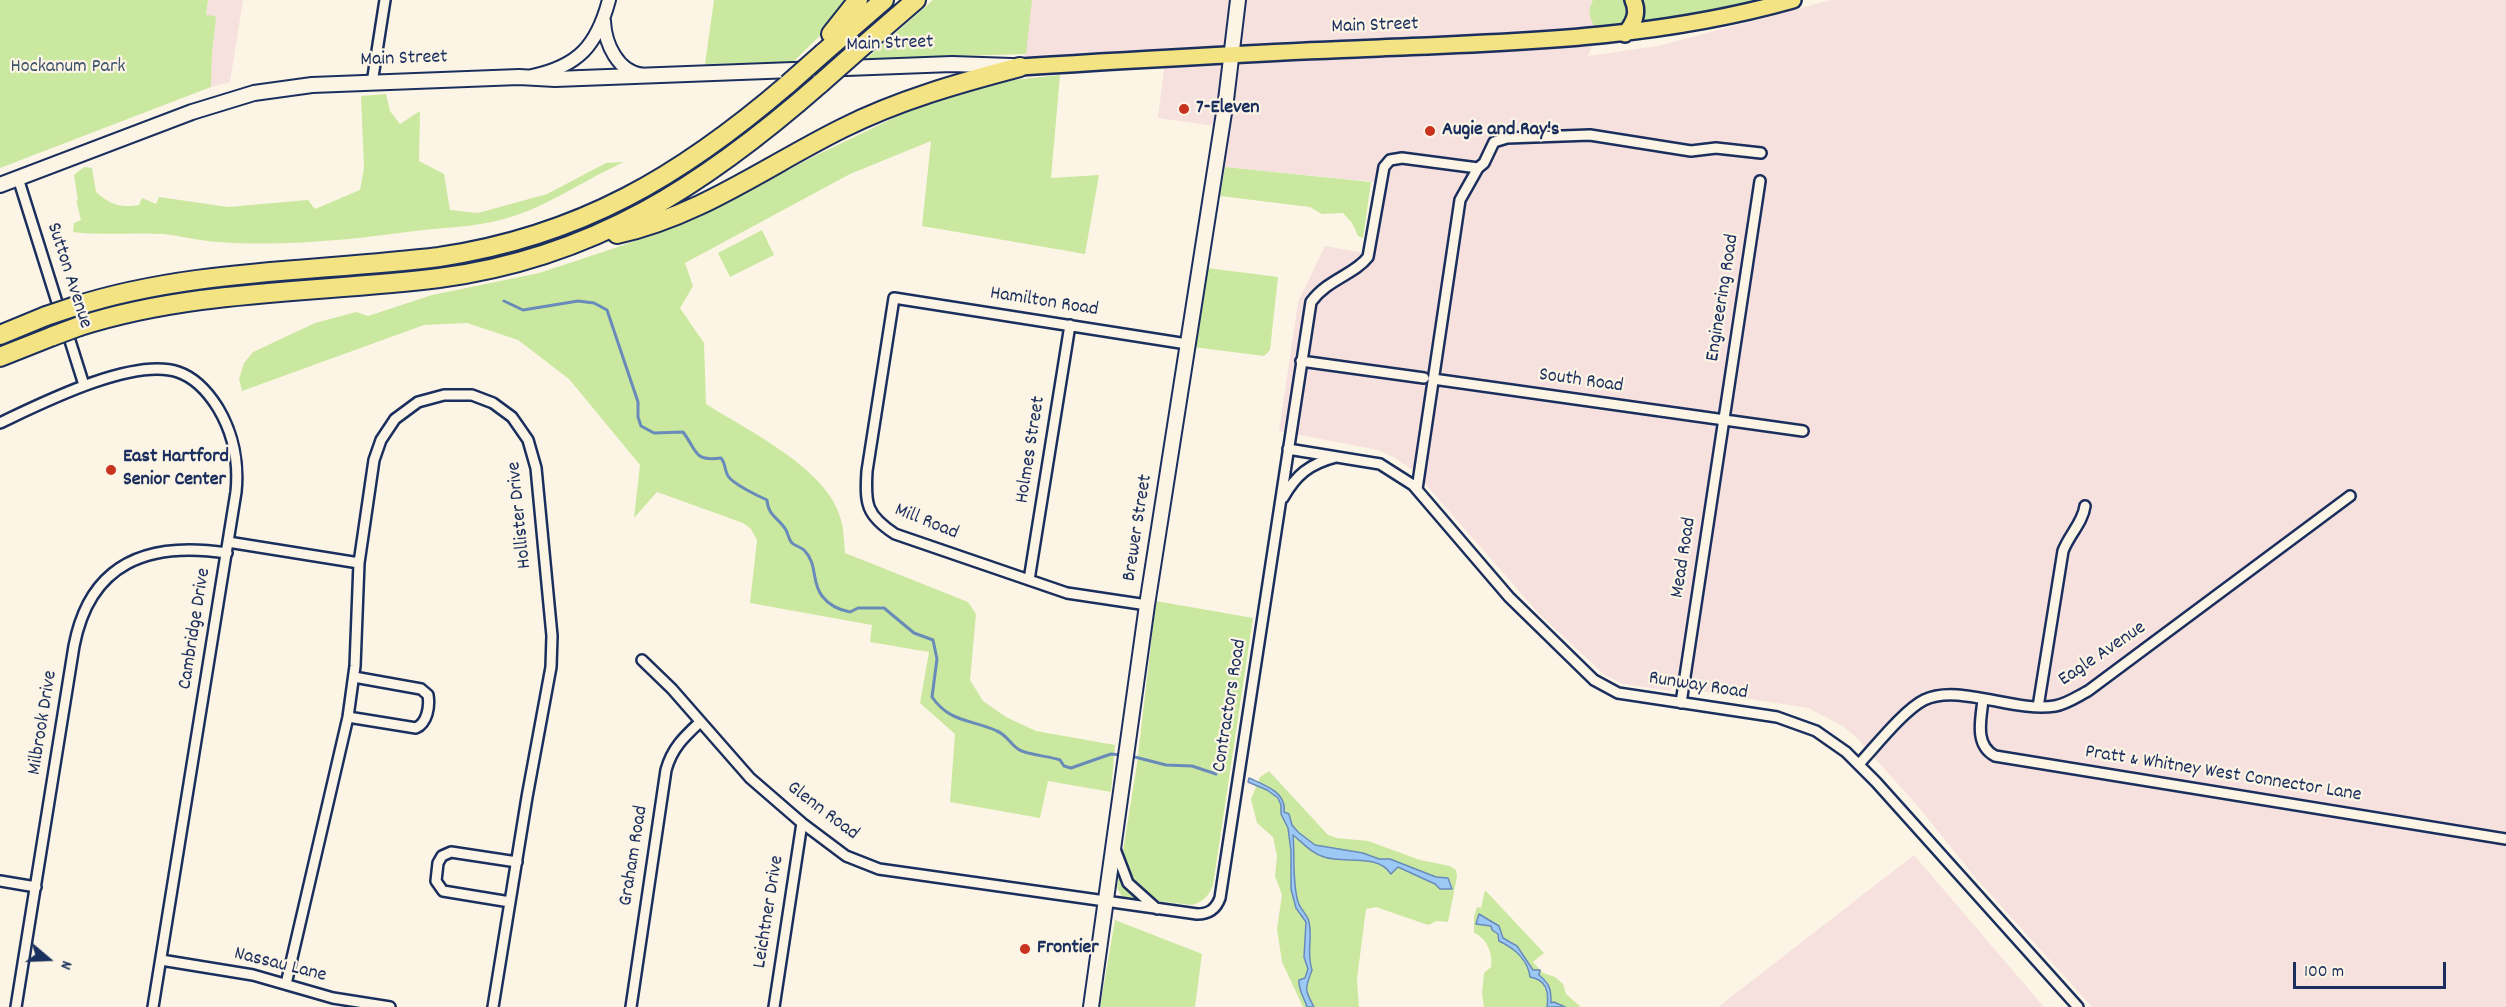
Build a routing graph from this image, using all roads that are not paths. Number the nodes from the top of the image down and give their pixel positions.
1 (385, 0) edge
2 (609, 0) edge
3 (858, 0) edge
4 (884, 0) edge
5 (916, 0) edge
6 (1238, 0) edge
7 (1633, 0) edge
8 (1786, 1) edge
9 (604, 20) junction
10 (1625, 34) junction
11 (817, 54) junction
12 (1231, 55) junction
13 (1020, 67) junction
14 (644, 75) junction
15 (519, 77) junction
16 (372, 83) junction
17 (1761, 153) dead end
18 (1478, 168) junction
19 (18, 178) junction
20 (1760, 181) dead end
21 (0, 185) edge
22 (591, 237) junction
23 (894, 298) joint
24 (1070, 325) junction
25 (0, 335) edge
26 (1188, 344) junction
27 (0, 357) edge
28 (1301, 361) junction
29 (1429, 378) junction
30 (84, 385) junction
31 (1724, 420) junction
32 (0, 423) edge
33 (1803, 431) dead end
34 (1288, 449) junction
35 (1341, 456) junction
36 (1417, 489) junction
37 (2350, 496) dead end
38 (1279, 506) junction
39 (2085, 506) dead end
40 (228, 542) junction
41 (227, 553) junction
42 (358, 563) junction
43 (1029, 580) junction
44 (1147, 605) junction
45 (642, 660) dead end
46 (354, 677) junction
47 (1983, 700) junction
48 (1681, 703) junction
49 (2038, 707) junction
50 (348, 717) junction
51 (700, 722) junction
52 (1859, 765) junction
53 (802, 823) junction
54 (2506, 839) edge
55 (1114, 846) junction
56 (516, 862) junction
57 (0, 881) edge
58 (36, 887) junction
59 (510, 902) junction
60 (1106, 902) junction
61 (1157, 909) junction
62 (161, 960) junction
63 (286, 984) junction
64 (16, 1007) edge
65 (153, 1007) edge
66 (390, 1007) edge
67 (493, 1007) edge
68 (631, 1007) edge
69 (774, 1007) edge
70 (1091, 1007) edge
71 (2078, 1007) edge

1 - 16 street
2 - 9 street
3 - 11 highway
4 - 11 highway
5 - 22 highway, bridge
6 - 12 main road, Brewer Street
7 - 10 main road
8 - 10 main road, Main Street
9 - 14 street
9 - 15 street
10 - 12 main road, Main Street
11 - 25 highway, bridge
12 - 13 main road, Main Street
12 - 26 main road, Brewer Street
13 - 14 main road, Main Street
13 - 22 highway
14 - 15 main road, Main Street
15 - 16 main road, Main Street
16 - 19 main road, Main Street
17 - 18 street
18 - 28 street, Contractors Road
18 - 29 street
19 - 21 main road, Main Street
19 - 30 street, Sutton Avenue
20 - 31 street, Engineering Road
22 - 27 highway, bridge
23 - 24 street, Hamilton Road
23 - 43 street, Mill Road
24 - 26 street, Hamilton Road
24 - 43 street, Holmes Street
26 - 44 main road, Brewer Street
28 - 29 street, South Road
28 - 34 street, Contractors Road
29 - 31 street, South Road
29 - 36 street
30 - 32 street, Cambridge Drive
30 - 40 street, Cambridge Drive
31 - 33 street, South Road
31 - 48 street, Mead Road
34 - 35 street, Runway Road
34 - 38 street, Contractors Road
35 - 36 street, Runway Road
35 - 38 street
36 - 48 street, Runway Road
37 - 49 street, Eagle Avenue
38 - 61 street, Contractors Road
39 - 49 street
40 - 41 street, Cambridge Drive
40 - 42 street
41 - 58 street, Milbrook Drive
41 - 62 street, Cambridge Drive
42 - 46 street, Hollister Drive
42 - 56 street, Hollister Drive
43 - 44 street, Mill Road
44 - 55 main road, Brewer Street
45 - 51 street, Glenn Road
46 - 50 street, Hollister Drive
46 - 50 street
47 - 49 street, Eagle Avenue
47 - 52 street, Eagle Avenue
47 - 54 street, Pratt & Whitney West Connector Lane
48 - 52 street, Runway Road
50 - 63 street, Hollister Drive
51 - 53 street, Glenn Road
51 - 68 street, Graham Road
52 - 71 street, Runway Road
53 - 60 street, Glenn Road
53 - 69 street, Leichtner Drive
55 - 60 main road, Brewer Street
55 - 61 street
56 - 59 street, Hollister Drive
56 - 59 street
57 - 58 street
58 - 64 street, Milbrook Drive
59 - 67 street, Hollister Drive
60 - 61 street, Contractors Road
60 - 70 main road, Brewer Street
62 - 63 street, Nassau Lane
62 - 65 street, Cambridge Drive
63 - 66 street, Nassau Lane

